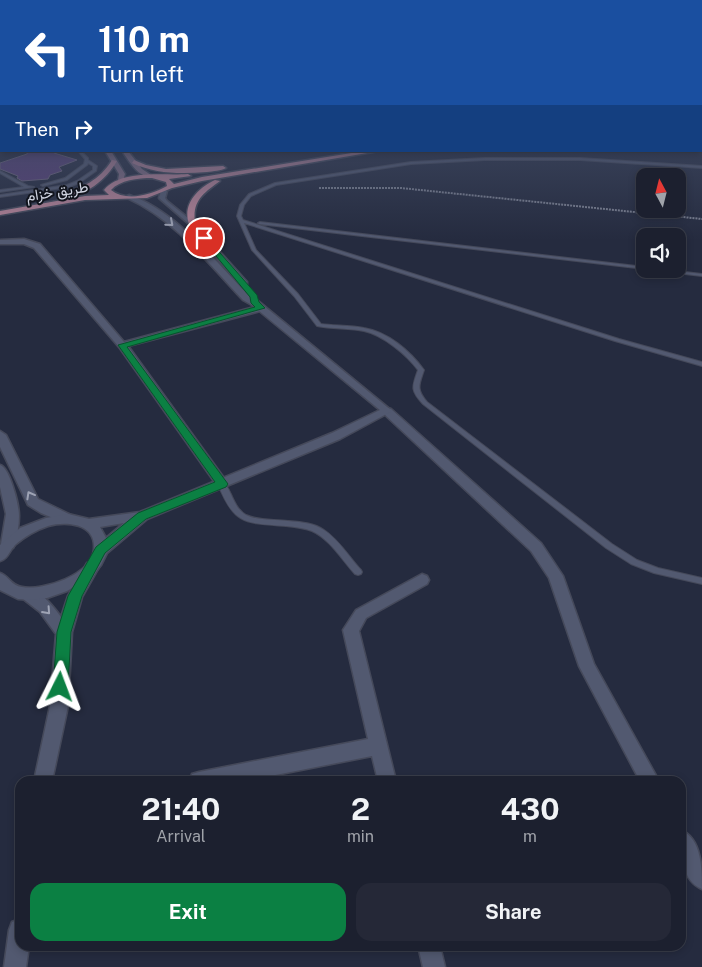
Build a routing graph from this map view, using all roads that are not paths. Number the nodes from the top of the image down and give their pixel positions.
1 (80, 152) edge
2 (109, 152) edge
3 (126, 152) edge
4 (328, 152) edge
5 (370, 152) edge
6 (88, 161) junction
7 (114, 161) junction
8 (134, 162) junction
9 (238, 167) junction
10 (702, 167) edge
11 (253, 171) junction
12 (0, 172) edge
13 (149, 176) junction
14 (160, 178) junction
15 (121, 180) junction
16 (109, 186) junction
17 (28, 187) junction
18 (167, 189) junction
19 (0, 192) edge
20 (0, 196) edge
21 (62, 196) junction
22 (118, 196) junction
23 (129, 197) junction
24 (0, 205) edge
25 (0, 213) edge
26 (241, 221) junction
27 (191, 223) junction
28 (306, 229) junction
29 (293, 237) junction
30 (0, 242) edge
31 (636, 267) edge
32 (686, 273) edge
33 (702, 275) edge
34 (258, 305) junction
35 (122, 345) junction
36 (702, 364) edge
37 (387, 411) junction
38 (0, 435) edge
39 (0, 469) edge
40 (222, 484) junction
41 (142, 516) junction
42 (70, 520) junction
43 (88, 524) junction
44 (8, 544) junction
45 (101, 550) junction
46 (0, 556) edge
47 (93, 566) junction
48 (358, 572) dead end
49 (422, 580) dead end
50 (702, 581) edge
51 (3, 586) edge
52 (27, 594) junction
53 (64, 632) junction
54 (378, 746) junction
55 (45, 776) edge
56 (225, 776) edge
57 (386, 776) edge
58 (647, 776) edge
59 (686, 849) edge
60 (702, 879) edge
61 (17, 951) edge
62 (430, 951) edge
63 (15, 967) edge
64 (434, 967) edge

1 - 6 lane
2 - 7 main road
3 - 8 main road
4 - 9 main road
5 - 11 main road
6 - 17 lane
6 - 20 lane
7 - 15 main road
7 - 21 main road
8 - 9 main road
8 - 13 main road
9 - 14 main road
10 - 26 lane
11 - 18 main road
11 - 27 main road
12 - 17 lane
13 - 14 main road, طريق خزام
13 - 15 main road, طريق خزام
14 - 18 main road
15 - 16 main road, طريق خزام
16 - 21 main road, طريق خزام
16 - 22 main road
17 - 19 lane
18 - 23 main road, طريق خزام
18 - 27 street
21 - 24 main road, طريق خزام
22 - 23 main road, طريق خزام
22 - 25 main road, طريق خزام
23 -> 34 street
26 - 28 lane
26 - 29 lane
26 - 50 lane
27 - 34 street
28 - 29 lane
28 - 31 lane
29 - 36 lane
30 - 35 street
32 - 33 lane
34 - 35 street
34 - 37 street
35 - 40 street
37 - 40 street
37 - 58 street
42 -> 38 street
39 - 44 street
40 - 41 street
40 - 48 lane
41 - 43 street
41 - 45 street
42 - 43 street
42 - 44 street
43 - 45 street
44 - 46 street
45 - 47 street
47 - 52 street
47 - 53 street
49 - 54 street
51 - 52 street
52 -> 53 street
53 - 55 street
54 - 56 street
54 - 57 street
59 - 60 street
61 - 63 street
62 - 64 street

